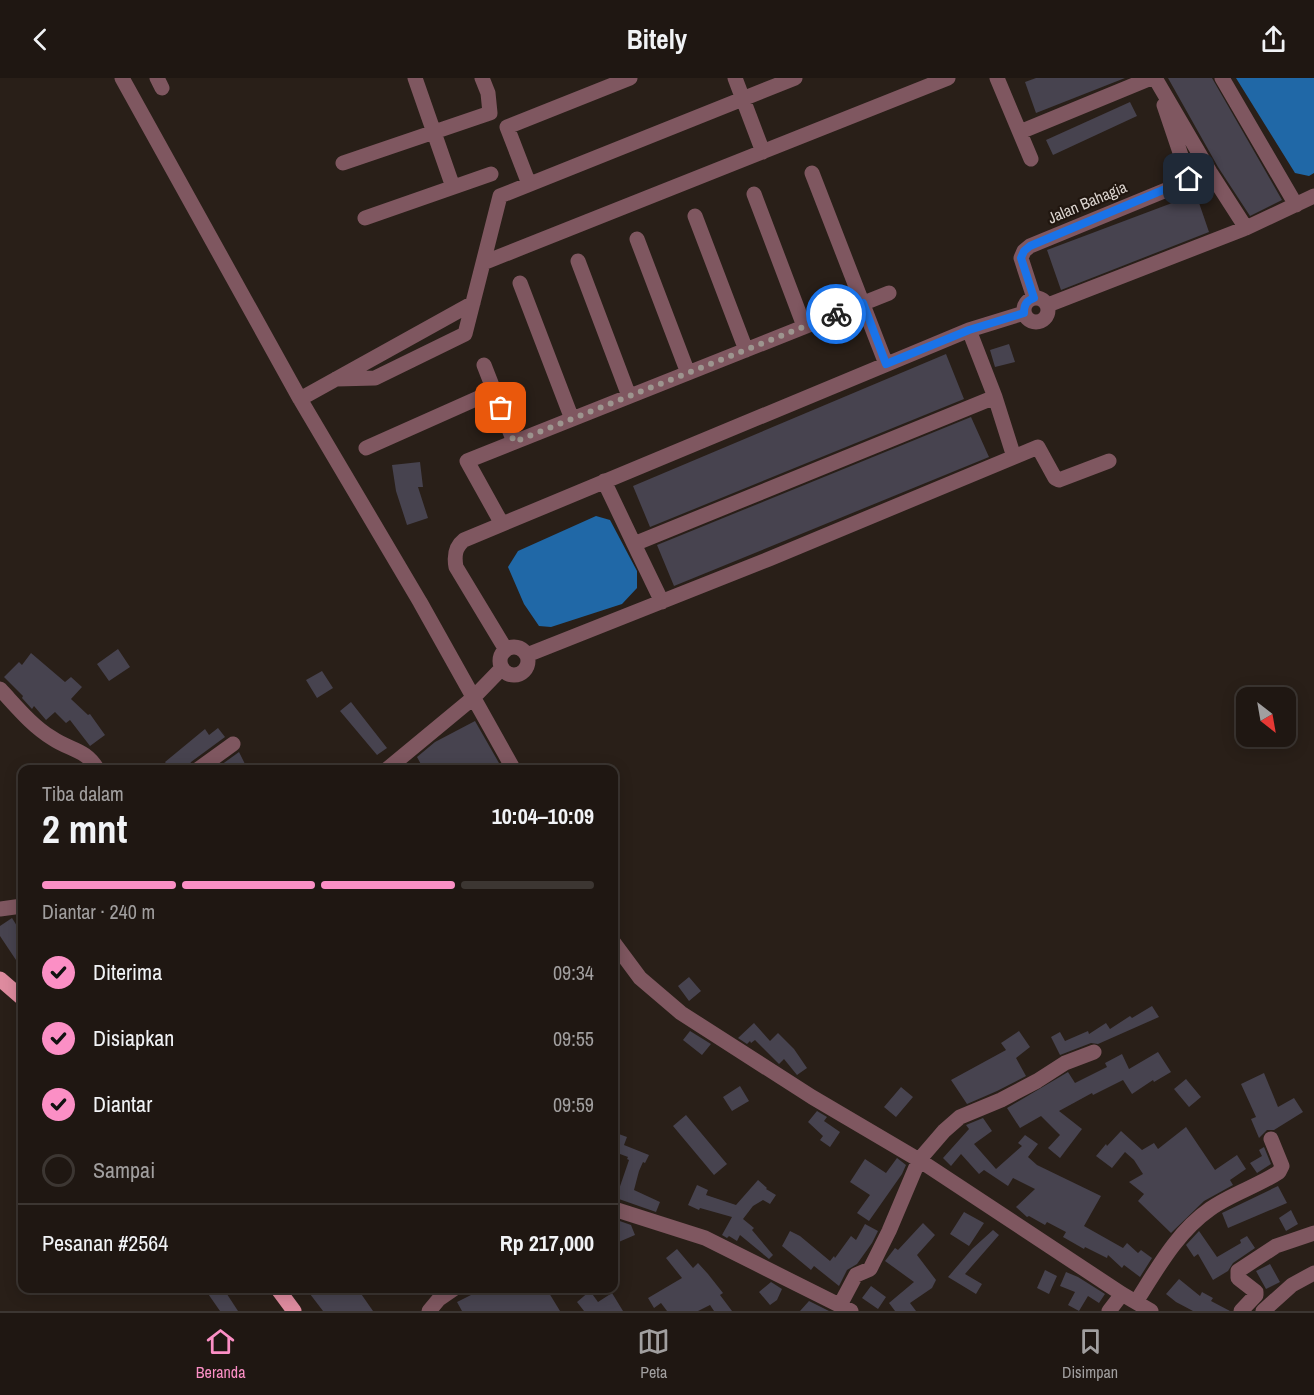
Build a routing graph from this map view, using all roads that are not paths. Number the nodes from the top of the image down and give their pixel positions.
1 (122, 78) edge
2 (415, 78) edge
3 (482, 78) edge
4 (630, 78) edge
5 (735, 78) edge
6 (795, 78) edge
7 (948, 78) edge
8 (997, 78) edge
9 (1154, 78) edge
10 (1222, 78) edge
11 (743, 99) junction
12 (434, 132) junction
13 (1020, 132) junction
14 (763, 152) junction
15 (1030, 159) dead end
16 (343, 163) dead end
17 (1210, 172) junction
18 (812, 173) dead end
19 (490, 174) dead end
20 (1189, 179) junction
21 (529, 184) junction
22 (453, 187) junction
23 (754, 194) dead end
24 (1314, 196) edge
25 (1296, 205) junction
26 (695, 216) dead end
27 (365, 218) dead end
28 (1246, 228) junction
29 (637, 239) dead end
30 (578, 261) dead end
31 (483, 263) junction
32 (520, 284) dead end
33 (889, 292) dead end
34 (1034, 298) junction
35 (473, 303) junction
36 (863, 303) junction
37 (1048, 305) junction
38 (1024, 313) junction
39 (804, 326) junction
40 (969, 330) junction
41 (746, 350) junction
42 (484, 364) dead end
43 (886, 364) junction
44 (688, 373) junction
45 (336, 380) junction
46 (494, 392) junction
47 (629, 396) junction
48 (994, 397) junction
49 (300, 399) junction
50 (572, 419) junction
51 (514, 442) junction
52 (366, 448) dead end
53 (1014, 457) junction
54 (1109, 461) dead end
55 (604, 481) junction
56 (502, 524) junction
57 (634, 544) junction
58 (662, 602) junction
59 (506, 650) junction
60 (527, 655) junction
61 (502, 668) junction
62 (0, 689) edge
63 (473, 698) junction
64 (232, 744) dead end
65 (95, 765) edge
66 (204, 765) edge
67 (392, 765) edge
68 (511, 765) edge
69 (18, 907) edge
70 (0, 909) edge
71 (618, 949) edge
72 (0, 979) edge
73 (18, 995) edge
74 (1094, 1052) dead end
75 (1271, 1139) dead end
76 (918, 1160) junction
77 (618, 1210) edge
78 (1314, 1233) edge
79 (1314, 1273) edge
80 (281, 1293) edge
81 (448, 1293) edge
82 (1122, 1294) junction
83 (1136, 1302) junction
84 (846, 1308) edge
85 (294, 1311) edge
86 (429, 1311) edge
87 (1109, 1311) edge
88 (1151, 1311) edge
89 (1241, 1311) edge
90 (1263, 1311) edge

1 - 49 street
2 - 12 street
3 - 12 street
4 - 21 street
5 - 11 street
6 - 11 street
7 - 14 street
8 - 13 street
9 - 13 street
9 - 17 street
9 - 20 street
10 - 25 street
11 - 14 street
11 - 21 street
12 - 16 street
12 - 22 street
13 - 15 street
14 - 31 street
17 - 20 street, Jalan Bahagia
17 - 28 street
18 - 36 street
19 - 22 street
20 - 34 street, Jalan Bahagia
21 - 31 street
22 - 27 street
23 - 39 street
24 - 25 street
25 - 28 street
26 - 41 street
28 - 37 street
29 - 44 street
30 - 47 street
31 - 35 street
32 - 50 street
33 - 36 street
34 - 37 street
34 - 38 street
35 - 45 street
35 - 45 street
36 - 39 street
36 - 43 street
37 - 38 street
38 - 40 street
39 - 41 street
40 - 43 street
40 - 48 street
41 - 44 street
42 - 46 street
43 - 55 street
44 - 47 street
45 - 49 street
46 - 51 street
46 - 52 street
47 - 50 street
48 - 53 street
48 - 57 street
49 - 63 street
50 - 51 street
51 - 56 street
53 - 54 street
53 - 58 street
55 - 56 street
55 - 57 street
56 - 59 street
57 - 58 street
58 - 60 street
59 - 60 street
59 - 61 street
60 - 61 street
61 - 63 street
62 - 65 street
63 - 67 street
63 - 68 street
64 - 66 street
69 - 70 street
71 - 76 street
72 - 73 main road
74 - 76 street
75 - 83 street
76 - 82 street
76 - 84 street
77 - 84 street
78 - 89 street
79 - 90 street
80 - 85 main road
81 - 86 street
82 - 83 street
82 - 87 street
83 - 88 street

